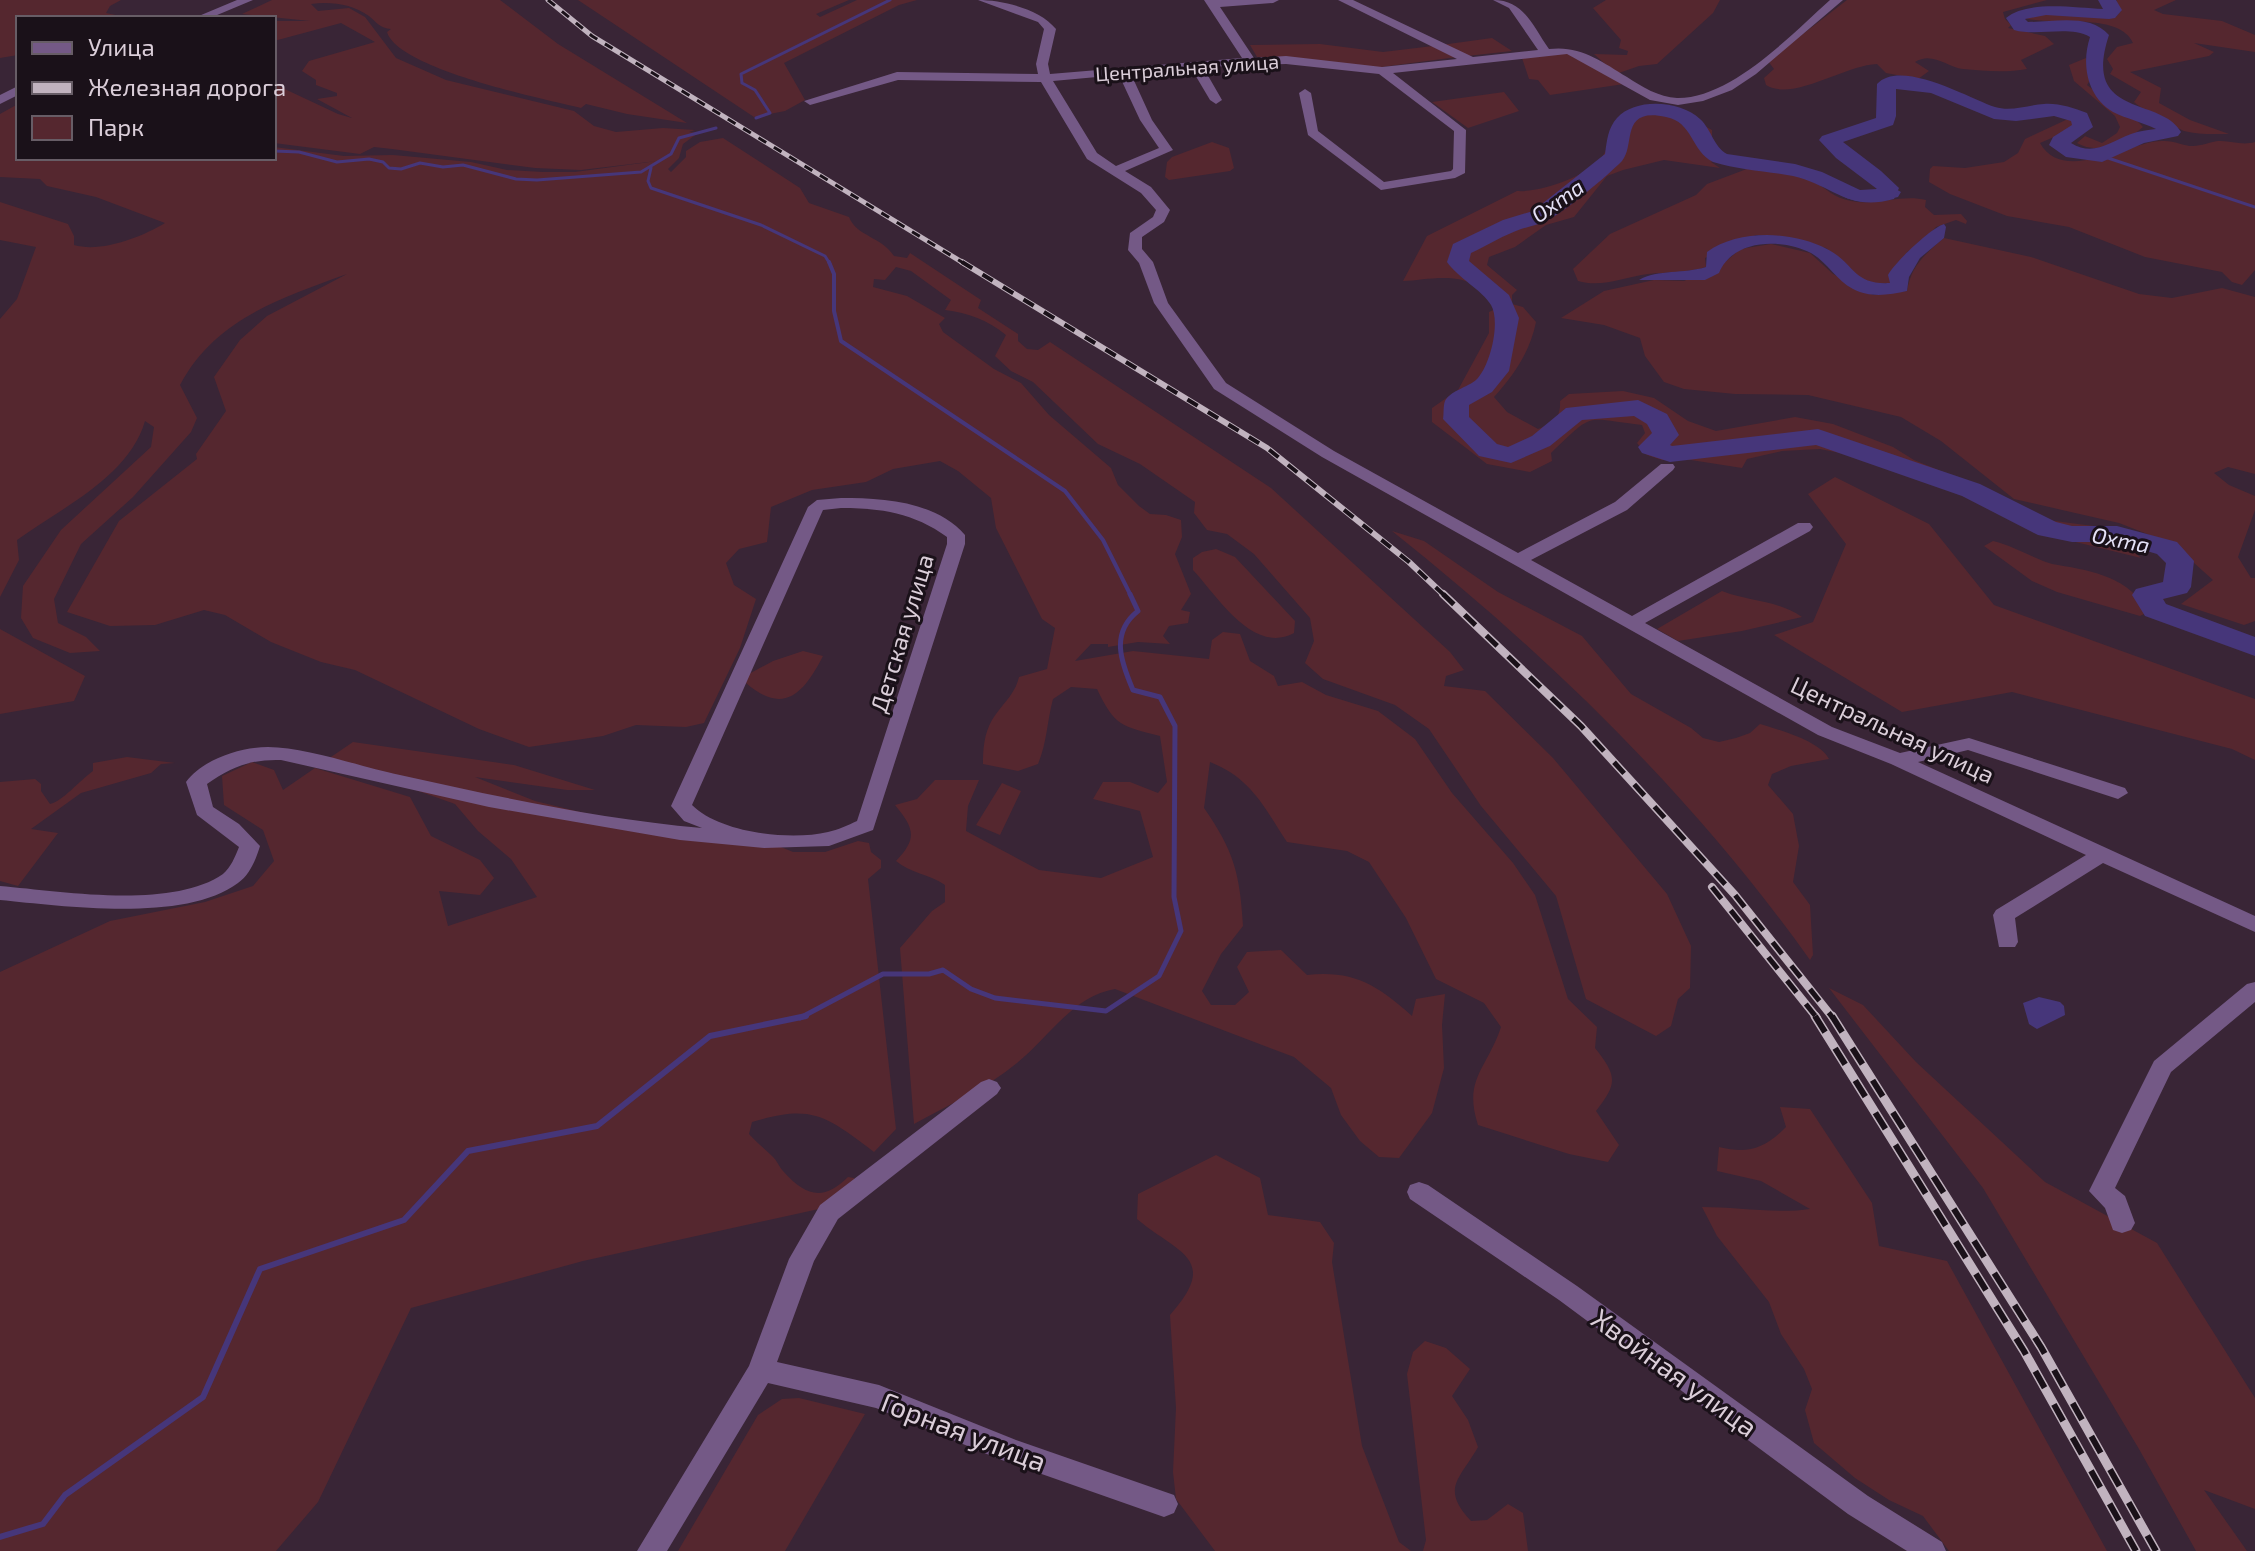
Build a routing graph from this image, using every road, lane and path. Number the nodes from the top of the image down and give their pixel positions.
1 (247, 0) edge
2 (984, 0) edge
3 (1273, 0) edge
4 (1344, 0) edge
5 (1499, 0) edge
6 (1837, 0) edge
7 (1212, 2) edge
8 (205, 16) edge
9 (1545, 52) junction
10 (1248, 60) junction
11 (1469, 60) junction
12 (1195, 64) junction
13 (1123, 70) junction
14 (1382, 71) junction
15 (1045, 78) junction
16 (1305, 93) dead end
17 (1216, 100) dead end
18 (810, 101) dead end
19 (1117, 170) junction
20 (1667, 467) dead end
21 (1804, 527) dead end
22 (1519, 559) junction
23 (1634, 622) junction
24 (1898, 760) junction
25 (2118, 793) dead end
26 (743, 838) junction
27 (2101, 855) junction
28 (0, 893) edge
29 (2255, 925) edge
30 (2007, 942) dead end
31 (2255, 990) edge
32 (989, 1088) dead end
33 (1419, 1192) dead end
34 (2122, 1223) dead end
35 (761, 1370) junction
36 (1164, 1504) dead end
37 (651, 1551) edge
38 (1932, 1551) edge

1 - 8 street
2 - 15 street
3 - 7 street
4 - 11 street
5 - 9 street
6 - 9 street, Центральная улица
7 - 10 street
9 - 11 street, Центральная улица
10 - 12 street, Центральная улица
10 - 14 street, Центральная улица
11 - 14 street, Центральная улица
12 - 13 street, Центральная улица
12 - 17 street
13 - 15 street, Центральная улица
13 - 19 street
14 - 16 street
15 - 18 street, Центральная улица
15 - 19 street
19 - 22 street, Центральная улица
20 - 22 street
21 - 23 street
22 - 23 street, Центральная улица
23 - 24 street, Центральная улица
24 - 25 street
24 - 27 street, Центральная улица
26 - 26 street, Детская улица
26 - 28 street
27 - 29 street, Центральная улица
27 - 30 street
31 - 34 street
32 - 35 street
33 - 38 street, Хвойная улица
35 - 36 street, Горная улица
35 - 37 street

